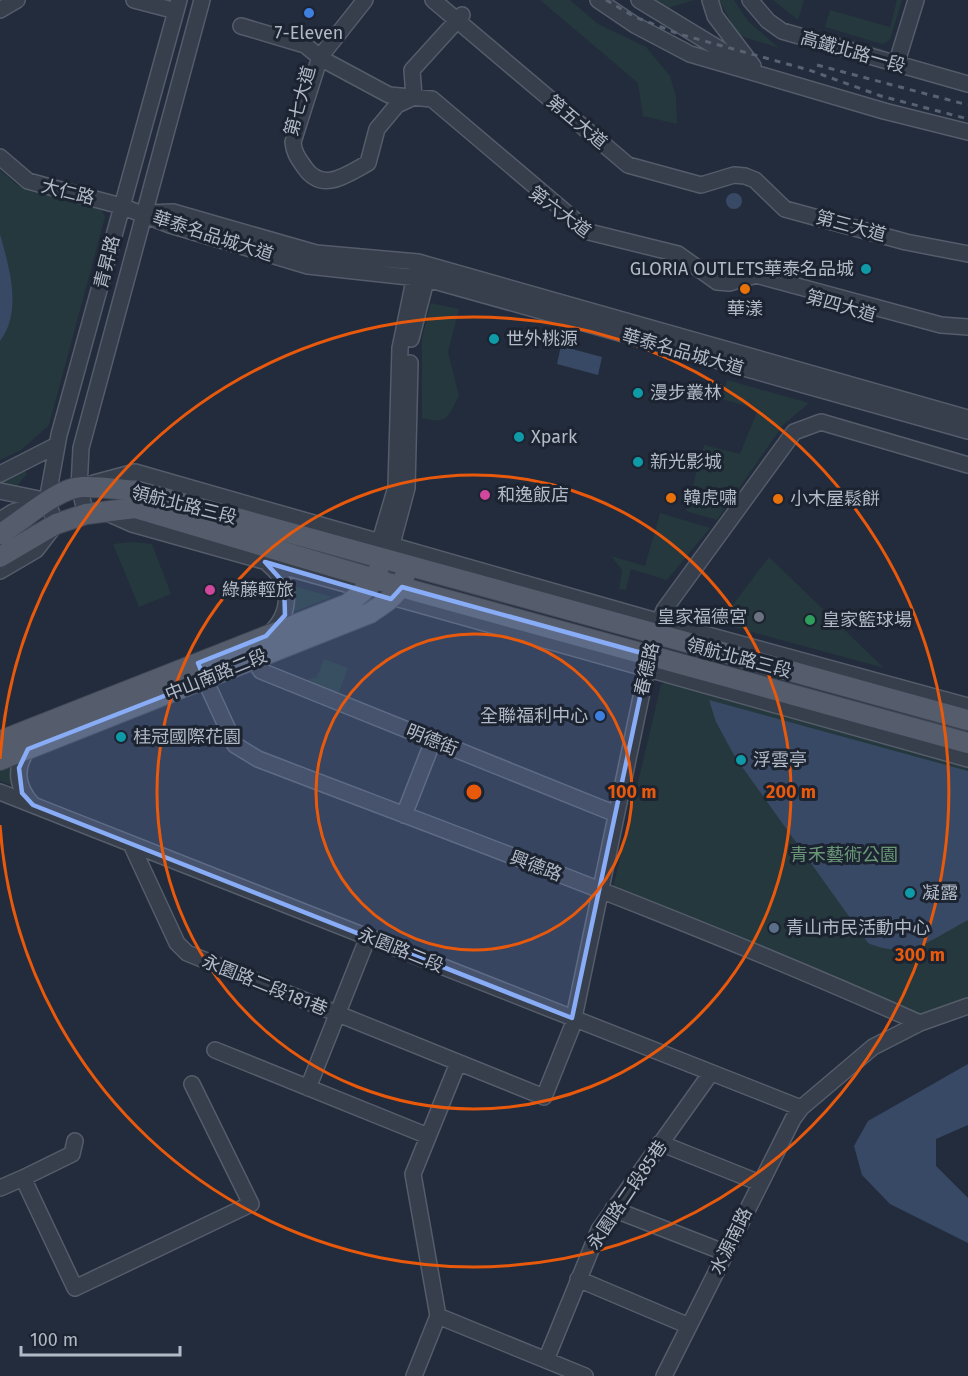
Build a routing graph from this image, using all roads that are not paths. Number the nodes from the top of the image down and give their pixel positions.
1 (17, 0) edge
2 (134, 0) edge
3 (202, 0) edge
4 (356, 0) edge
5 (365, 0) edge
6 (433, 0) edge
7 (444, 0) edge
8 (598, 0) edge
9 (639, 0) edge
10 (710, 0) edge
11 (750, 0) edge
12 (916, 0) edge
13 (178, 5) edge
14 (0, 9) edge
15 (462, 20) junction
16 (241, 26) dead end
17 (317, 55) junction
18 (896, 65) junction
19 (758, 73) junction
20 (968, 84) edge
21 (414, 100) junction
22 (968, 132) edge
23 (0, 157) edge
24 (746, 174) junction
25 (121, 206) junction
26 (144, 213) junction
27 (968, 246) edge
28 (968, 254) edge
29 (422, 271) junction
30 (716, 284) junction
31 (968, 327) edge
32 (968, 335) edge
33 (968, 418) edge
34 (968, 432) edge
35 (57, 445) junction
36 (968, 465) edge
37 (0, 474) edge
38 (80, 487) junction
39 (0, 491) edge
40 (47, 501) junction
41 (95, 513) junction
42 (0, 520) edge
43 (56, 524) junction
44 (0, 534) edge
45 (384, 547) junction
46 (0, 557) edge
47 (265, 562) junction
48 (408, 563) junction
49 (0, 571) edge
50 (370, 585) junction
51 (396, 593) junction
52 (657, 628) junction
53 (266, 636) junction
54 (254, 660) junction
55 (648, 662) junction
56 (201, 671) junction
57 (968, 706) edge
58 (968, 720) edge
59 (0, 741) edge
60 (433, 741) junction
61 (968, 743) edge
62 (28, 749) junction
63 (968, 759) edge
64 (0, 760) edge
65 (0, 792) edge
66 (33, 805) junction
67 (616, 814) junction
68 (404, 815) junction
69 (131, 844) junction
70 (600, 891) junction
71 (368, 937) junction
72 (968, 1006) edge
73 (338, 1014) junction
74 (572, 1018) junction
75 (920, 1023) junction
76 (215, 1050) dead end
77 (458, 1063) junction
78 (711, 1072) junction
79 (192, 1084) dead end
80 (308, 1088) junction
81 (801, 1108) junction
82 (428, 1136) junction
83 (75, 1141) dead end
84 (660, 1143) junction
85 (23, 1178) junction
86 (760, 1183) junction
87 (0, 1188) edge
88 (613, 1209) junction
89 (726, 1253) junction
90 (578, 1279) junction
91 (438, 1316) junction
92 (689, 1326) junction
93 (546, 1360) junction
94 (414, 1376) edge
95 (585, 1376) edge
96 (664, 1376) edge

1 - 14 street
2 - 13 street
3 - 26 street, 青昇路
4 - 17 street
5 - 17 street
6 - 15 street, 第五大道
7 - 15 street, 第五大道
8 - 19 street
9 - 19 street
10 - 19 street
11 - 18 street, 高鐵北路一段
12 - 18 street
13 - 25 street, 青昇路
15 - 21 street
15 - 24 street, 第五大道
16 - 17 street
17 - 21 street
17 - 21 street, 第七大道
18 - 20 street, 高鐵北路一段
19 - 22 street
21 - 30 street, 第六大道
23 - 25 street, 大仁路
24 - 27 street, 第三大道
24 - 28 street, 第三大道
25 - 26 street, 大仁路
25 - 35 street, 青昇路
26 - 29 street, 華泰名品城大道
26 - 38 street, 青昇路
29 - 33 street, 華泰名品城大道
29 - 34 street, 華泰名品城大道
29 - 45 street
30 - 31 street, 第四大道
30 - 32 street, 第四大道
35 - 37 street
35 - 40 street, 青昇路
36 - 52 street, 春德路
38 - 40 main road
38 - 41 street, 青昇路
38 - 45 main road, 領航北路三段
39 - 40 street
40 - 42 street
40 - 43 street
40 - 44 main road
41 - 43 main road, 領航北路三段
41 - 47 street, 領航北路三段
41 - 50 main road, 領航北路三段
43 - 46 main road, 領航北路三段
43 - 49 street
45 - 48 main road, 領航北路三段
45 - 50 main road
45 - 52 street, 領航北路三段
47 - 50 street, 領航北路三段
47 - 53 street
48 - 51 main road
48 - 52 main road, 領航北路三段
50 - 51 main road, 領航北路三段
50 - 53 main road, 中山南路二段
51 - 54 main road, 中山南路二段
51 - 55 main road, 領航北路三段
52 - 55 street, 春德路
52 - 57 street, 領航北路三段
52 - 58 main road, 領航北路三段
53 - 56 main road, 中山南路二段
54 - 56 main road, 中山南路二段
54 - 60 street, 明德街
55 - 61 main road, 領航北路三段
55 - 63 street, 領航北路三段
55 - 67 street, 春德路
56 - 59 main road, 中山南路二段
56 - 62 main road, 中山南路二段
56 - 68 street, 興德路
60 - 67 street, 明德街
60 - 68 street
62 - 64 main road, 中山南路二段
62 - 66 street
65 - 66 street, 永園路二段
66 - 69 street, 永園路二段
67 - 70 street, 春德路
68 - 70 street, 興德路
69 - 71 street, 永園路二段
69 - 73 street, 永園路二段181巷
70 - 74 street, 春德路
70 - 75 street, 興德路
71 - 73 street
71 - 74 street, 永園路二段
72 - 75 street
73 - 77 street, 永園路二段181巷
73 - 80 street
74 - 77 street, 永園路二段181巷
74 - 78 street, 永園路二段
75 - 81 street
76 - 80 street
77 - 82 street
78 - 81 street, 永園路二段
78 - 84 street, 永園路二段85巷
79 - 85 street
80 - 82 street
81 - 86 street, 水源南路
82 - 91 street
83 - 85 street
84 - 86 street
84 - 88 street, 永園路二段85巷
85 - 87 street
86 - 89 street, 水源南路
88 - 89 street
88 - 90 street, 永園路二段85巷
89 - 92 street, 水源南路
90 - 92 street
90 - 93 street, 永園路二段85巷
91 - 93 street
91 - 94 street
92 - 96 street, 水源南路
93 - 95 street

